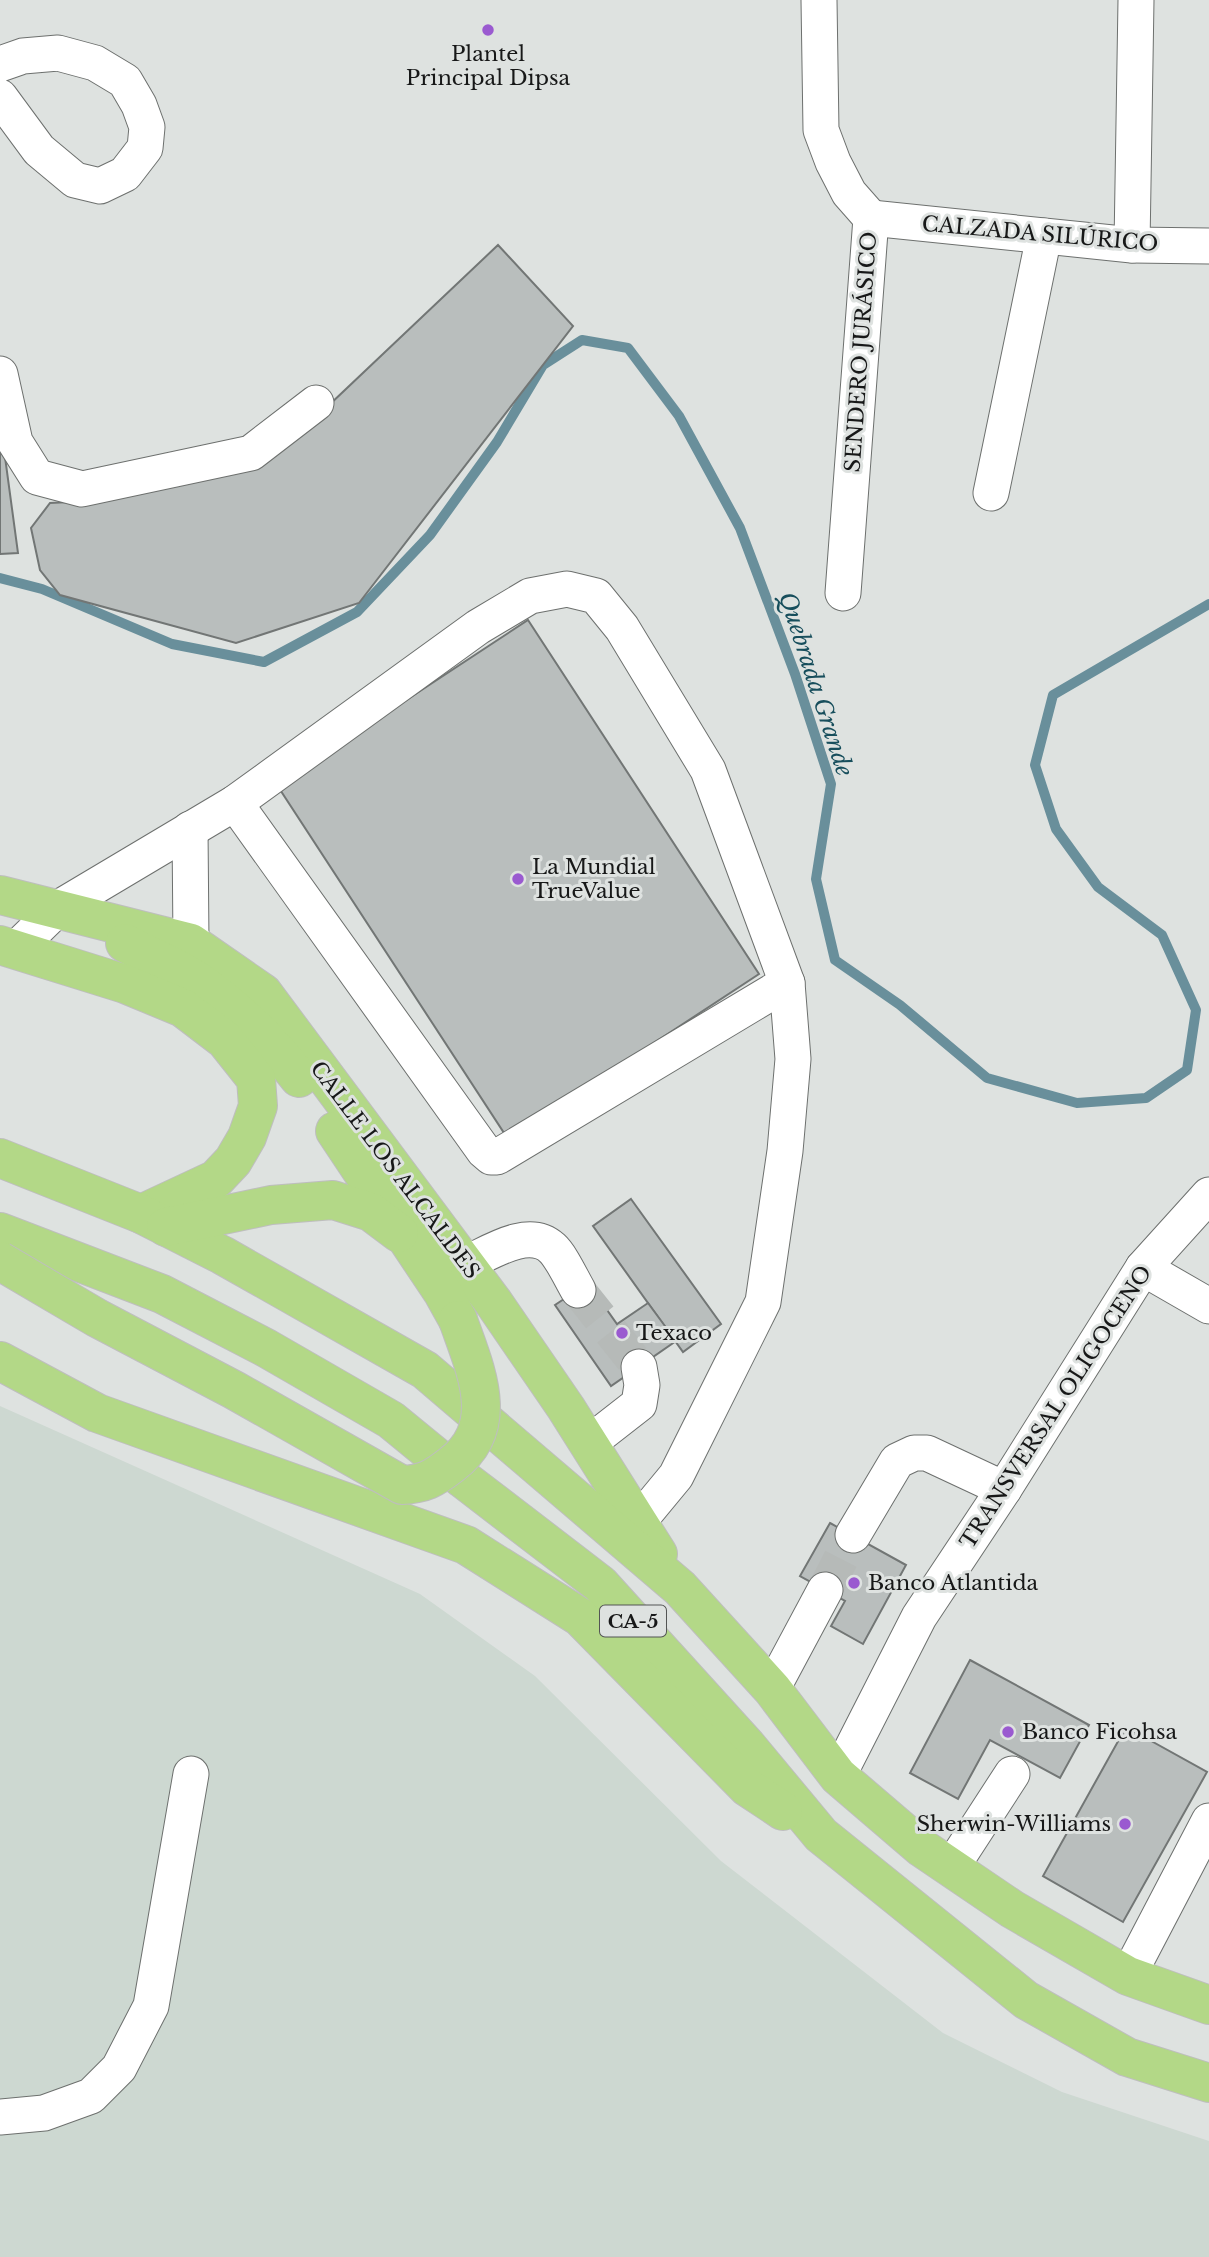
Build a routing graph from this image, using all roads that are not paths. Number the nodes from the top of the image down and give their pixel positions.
1 (819, 0) edge
2 (1136, 0) edge
3 (0, 64) edge
4 (0, 97) edge
5 (871, 218) junction
6 (1044, 236) junction
7 (1132, 245) junction
8 (1209, 246) edge
9 (0, 374) edge
10 (316, 403) dead end
11 (991, 493) dead end
12 (843, 593) dead end
13 (235, 803) junction
14 (190, 829) junction
15 (0, 895) edge
16 (66, 911) junction
17 (191, 943) junction
18 (8, 947) edge
19 (787, 983) junction
20 (0, 1158) edge
21 (1209, 1195) edge
22 (154, 1221) junction
23 (0, 1232) edge
24 (407, 1238) junction
25 (0, 1261) edge
26 (465, 1264) junction
27 (1143, 1268) junction
28 (578, 1290) tunnel mouth
29 (1209, 1306) edge
30 (0, 1361) edge
31 (639, 1367) tunnel mouth
32 (589, 1443) junction
33 (1004, 1489) junction
34 (638, 1522) junction
35 (853, 1535) tunnel mouth
36 (680, 1588) junction
37 (825, 1590) tunnel mouth
38 (772, 1689) junction
39 (191, 1774) dead end
40 (1012, 1774) dead end
41 (838, 1776) junction
42 (1209, 1821) edge
43 (821, 1835) junction
44 (951, 1868) junction
45 (1128, 1976) junction
46 (1209, 2005) edge
47 (1209, 2083) edge
48 (0, 2117) edge

1 - 5 street, SENDERO JURÁSICO
2 - 7 street
3 - 4 street
5 - 6 street, CALZADA SILÚRICO
5 - 12 street, SENDERO JURÁSICO
6 - 7 street, CALZADA SILÚRICO
6 - 11 street
7 - 8 street, CALZADA SILÚRICO
9 - 10 street
13 - 14 street
13 - 19 street
13 - 19 street
14 - 16 street
14 - 17 street
15 - 16 main road, CALLE LOS ALCALDES
16 - 17 main road, CALLE LOS ALCALDES
16 - 18 street
16 - 24 main road
17 - 26 main road, CALLE LOS ALCALDES
18 - 22 main road
19 - 34 street
20 - 22 main road, CA-5
21 - 27 street, TRANSVERSAL OLIGOCENO
22 - 24 main road
22 - 36 main road, CA-5
23 - 43 main road, CA-5
24 - 25 main road, bridge
26 - 28 street
26 - 32 main road, CALLE LOS ALCALDES
27 - 29 street
27 - 33 street, TRANSVERSAL OLIGOCENO
30 - 43 main road
31 - 32 street
32 - 34 main road, CALLE LOS ALCALDES
33 - 35 street
33 - 41 street, TRANSVERSAL OLIGOCENO
34 - 36 main road, CALLE LOS ALCALDES
36 - 38 main road, CA-5
37 - 38 street
38 - 41 main road, CA-5
39 - 48 street
40 - 44 street
41 - 44 main road, CA-5
42 - 45 street
43 - 47 main road, CA-5
44 - 45 main road, CA-5
45 - 46 main road, CA-5

